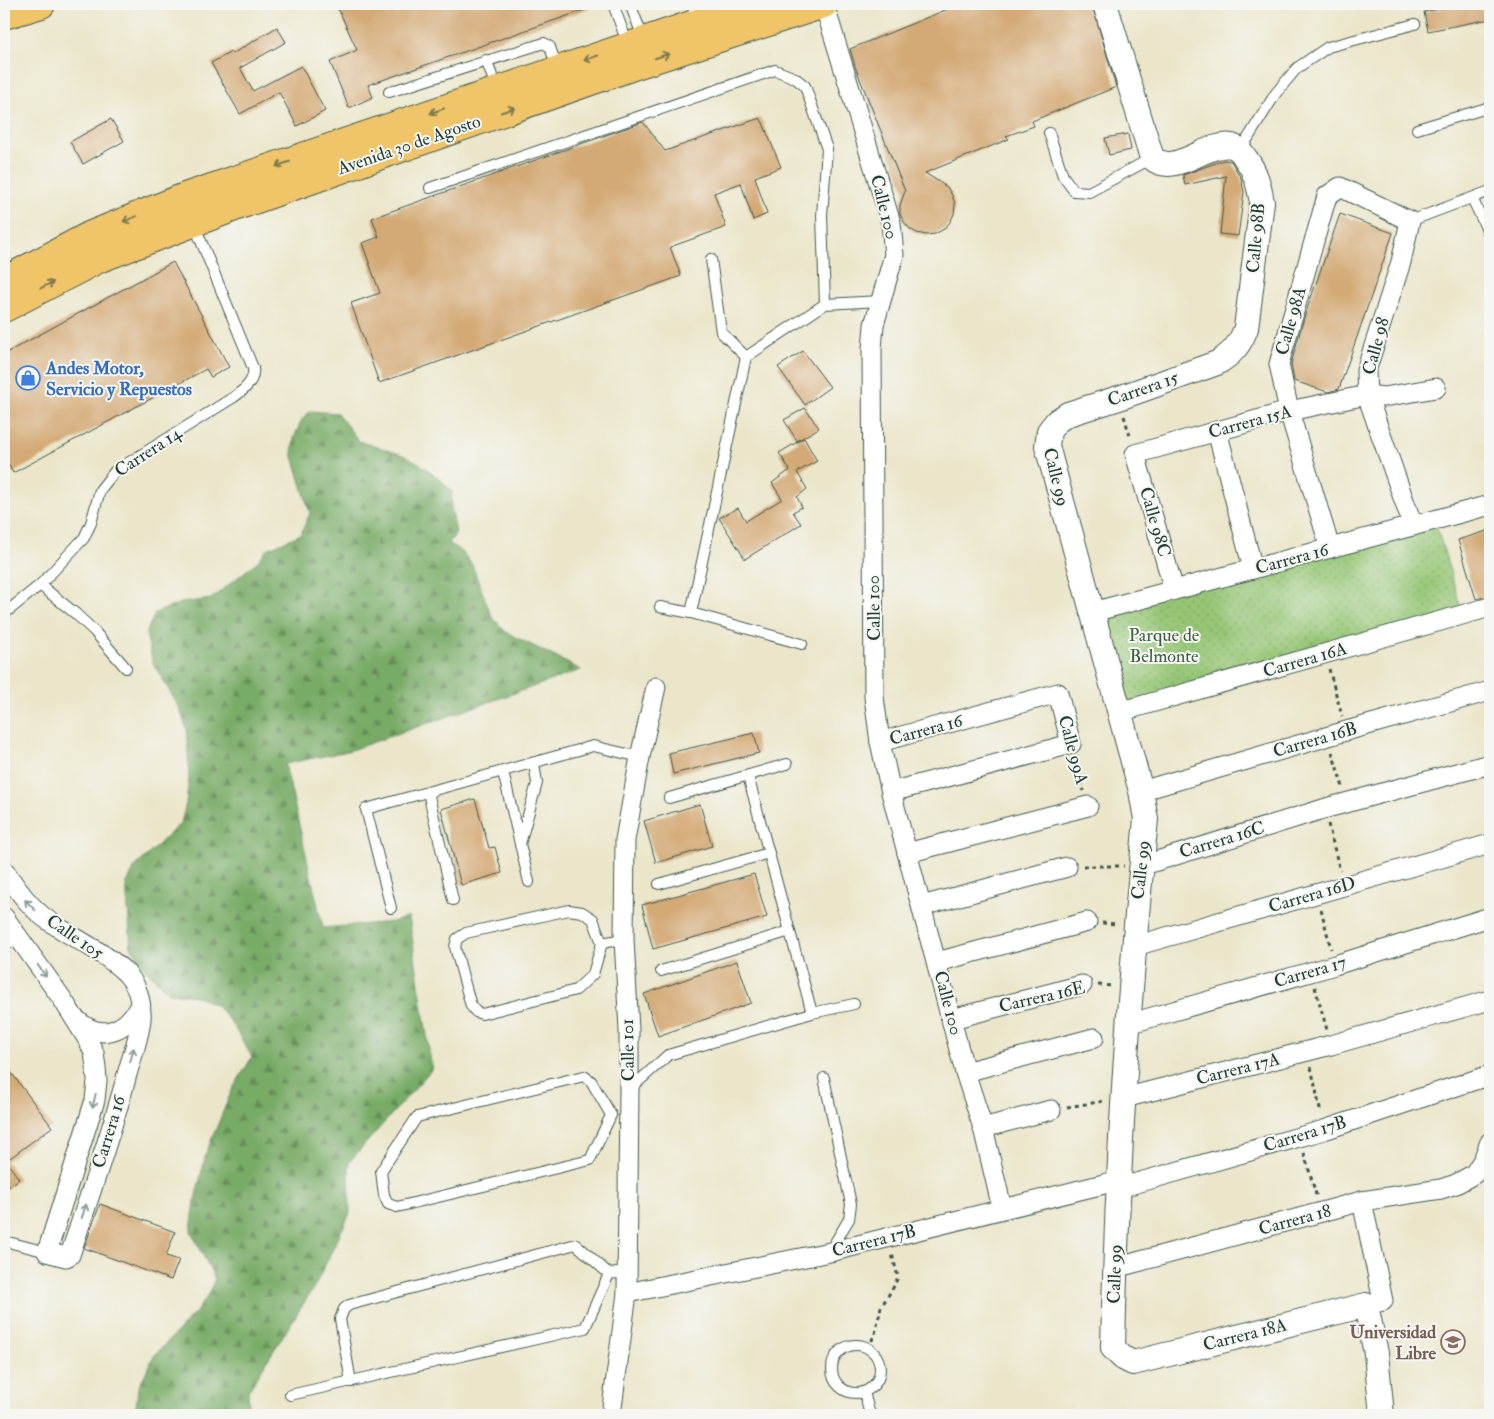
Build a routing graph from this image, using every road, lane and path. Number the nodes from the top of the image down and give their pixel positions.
1 (41, 4) edge
2 (613, 4) edge
3 (630, 4) edge
4 (753, 4) edge
5 (824, 4) edge
6 (1105, 4) edge
7 (695, 14) edge
8 (4, 15) edge
9 (1415, 24) dead end
10 (636, 42) junction
11 (486, 60) junction
12 (558, 69) junction
13 (498, 90) junction
14 (389, 92) dead end
15 (1490, 107) edge
16 (1417, 129) dead end
17 (1049, 133) dead end
18 (1240, 150) junction
19 (1152, 158) junction
20 (430, 188) dead end
21 (1490, 191) edge
22 (1472, 198) junction
23 (1410, 221) junction
24 (194, 223) junction
25 (1490, 232) edge
26 (711, 259) dead end
27 (4, 281) edge
28 (881, 302) junction
29 (825, 304) junction
30 (4, 308) edge
31 (746, 357) junction
32 (1217, 363) joint
33 (1436, 388) dead end
34 (1367, 395) junction
35 (1119, 398) junction
36 (1289, 411) junction
37 (1068, 414) joint
38 (1217, 431) junction
39 (1135, 454) junction
40 (1490, 505) edge
41 (1413, 526) junction
42 (1330, 548) junction
43 (1253, 569) junction
44 (40, 585) junction
45 (1174, 590) junction
46 (660, 607) dead end
47 (1490, 607) edge
48 (1093, 612) junction
49 (691, 613) junction
50 (4, 614) edge
51 (802, 644) dead end
52 (1325, 654) junction
53 (126, 668) dead end
54 (656, 687) dead end
55 (1490, 692) edge
56 (1058, 694) joint
57 (1119, 712) junction
58 (1346, 731) junction
59 (1327, 737) junction
60 (880, 742) junction
61 (1071, 744) junction
62 (640, 757) junction
63 (534, 764) junction
64 (787, 764) dead end
65 (1490, 764) edge
66 (503, 772) junction
67 (748, 776) junction
68 (1141, 791) junction
69 (428, 792) junction
70 (891, 792) junction
71 (670, 798) dead end
72 (1348, 802) junction
73 (1088, 806) joint
74 (1324, 809) junction
75 (1490, 844) edge
76 (520, 845) junction
77 (769, 853) junction
78 (907, 853) junction
79 (1067, 866) joint
80 (1141, 866) junction
81 (4, 870) edge
82 (528, 882) dead end
83 (659, 884) dead end
84 (1344, 886) junction
85 (1318, 894) junction
86 (453, 900) dead end
87 (922, 906) junction
88 (391, 908) dead end
89 (4, 917) edge
90 (1490, 917) edge
91 (1087, 922) joint
92 (790, 931) junction
93 (1135, 936) junction
94 (624, 939) junction
95 (11, 942) edge
96 (602, 944) junction
97 (937, 962) junction
98 (1335, 965) junction
99 (661, 971) dead end
100 (1311, 971) junction
101 (1082, 985) joint
102 (1132, 986) junction
103 (1490, 1000) edge
104 (854, 1004) dead end
105 (140, 1006) junction
106 (812, 1013) junction
107 (75, 1017) junction
108 (952, 1018) junction
109 (1128, 1024) junction
110 (1094, 1038) dead end
111 (1331, 1045) junction
112 (1307, 1051) junction
113 (94, 1053) joint
114 (966, 1072) junction
115 (1490, 1075) edge
116 (824, 1078) dead end
117 (629, 1090) junction
118 (1124, 1098) junction
119 (1051, 1110) joint
120 (620, 1114) junction
121 (983, 1128) junction
122 (1324, 1130) junction
123 (1299, 1137) junction
124 (1490, 1142) edge
125 (1119, 1184) junction
126 (1362, 1202) junction
127 (1002, 1208) junction
128 (1321, 1213) junction
129 (888, 1237) junction
130 (4, 1241) edge
131 (47, 1252) junction
132 (830, 1252) junction
133 (1115, 1268) junction
134 (627, 1272) junction
135 (608, 1274) junction
136 (627, 1293) junction
137 (1374, 1302) junction
138 (868, 1348) junction
139 (1113, 1348) joint
140 (351, 1382) junction
141 (864, 1392) junction
142 (290, 1396) dead end
143 (611, 1415) edge
144 (870, 1415) edge
145 (1382, 1415) edge

1 - 8 main road
2 - 10 lane
3 - 10 lane
4 - 7 main road, Avenida 30 de Agosto
24 -> 5 main road, Avenida 30 de Agosto
5 - 28 street, Calle 100
6 - 19 street
7 - 10 main road, Avenida 30 de Agosto
9 - 18 lane
10 -> 12 main road, Avenida 30 de Agosto
11 - 12 lane
11 - 13 lane
11 - 14 lane
12 - 13 main road, Avenida 30 de Agosto
13 -> 27 main road, Avenida 30 de Agosto
15 - 16 lane
17 - 19 lane
18 - 19 street
18 - 32 street, Calle 98B
20 - 29 lane
21 - 22 lane
22 - 23 lane
22 - 25 lane
23 - 34 street, Calle 98
23 - 36 street, Calle 98A
30 -> 24 main road, Avenida 30 de Agosto
24 - 44 lane, Carrera 14
26 - 31 lane
28 - 29 lane
28 - 60 street, Calle 100
29 - 31 lane
31 - 49 lane
32 - 35 street, Carrera 15
33 - 34 street, Carrera 15A
34 - 36 street, Carrera 15A
34 - 41 street, Calle 98
35 - 37 street, Carrera 15
35 - 39 path
36 - 38 street, Carrera 15A
36 - 42 street, Calle 98A
37 - 48 street, Calle 99
38 - 39 street, Carrera 15A
38 - 43 street
39 - 45 street, Calle 98C
40 - 41 street, Carrera 16
41 - 42 street, Carrera 16
42 - 43 street, Carrera 16
43 - 45 street, Carrera 16
44 - 50 lane, Carrera 14
44 - 53 lane
45 - 48 street, Carrera 16
46 - 49 lane
47 - 52 street, Carrera 16A
48 - 57 street, Calle 99
49 - 51 lane
52 - 57 street, Carrera 16A
52 - 58 path
54 - 62 street, Calle 101
55 - 58 street, Carrera 16B
56 - 60 street, Carrera 16
56 - 61 street, Calle 99A
57 - 68 street, Calle 99
58 - 59 street, Carrera 16B
59 - 68 street, Carrera 16B
59 - 72 path
60 - 70 street, Calle 100
61 - 70 street
61 - 73 path, Calle 99A
62 - 63 lane
62 - 94 street, Calle 101
63 - 66 lane
63 - 76 lane
64 - 67 lane
65 - 72 street, Carrera 16C
66 - 69 lane
66 - 76 lane
67 - 71 lane
67 - 77 lane
68 - 80 street, Calle 99
69 - 86 lane
69 - 88 lane
70 - 78 street, Calle 100
72 - 74 street, Carrera 16C
73 - 78 street
74 - 80 street, Carrera 16C
74 - 84 path
75 - 84 street, Carrera 16D
76 - 82 lane
77 - 83 lane
77 - 92 lane
78 - 87 street, Calle 100
79 - 80 path
79 - 87 street
80 - 93 street, Calle 99
105 -> 81 street, Calle 105
84 - 85 street, Carrera 16D
85 - 93 street, Carrera 16D
85 - 98 path
87 - 97 street, Calle 100
89 - 95 street, Calle 105
90 - 98 street, Carrera 17
91 - 93 path
91 - 97 street
92 - 99 lane
92 - 106 lane
93 - 102 street, Calle 99
94 - 96 lane
94 - 117 street, Calle 101
95 -> 107 street, Calle 105
96 - 96 lane
97 - 108 street, Calle 100
98 - 100 street, Carrera 17
100 - 109 street, Carrera 17
100 - 111 path
101 - 102 path, Carrera 16E
101 - 108 street, Carrera 16E
102 - 109 street, Calle 99
103 - 111 street, Carrera 17A
104 - 106 lane
105 - 107 street
131 -> 105 street, Carrera 16
106 - 117 lane
107 - 113 street, Calle 105
108 - 114 street, Calle 100
109 - 118 street, Calle 99
110 - 114 street
111 - 112 street, Carrera 17A
112 - 118 street, Carrera 17A
112 - 122 path
113 -> 131 street, Carrera 16
114 - 121 street, Calle 100
115 - 122 street, Carrera 17B
116 - 132 lane
117 - 120 street, Calle 101
118 - 119 path
118 - 125 street, Calle 99
119 - 121 street
120 - 120 lane
120 - 134 street, Calle 101
121 - 127 street, Calle 100
122 - 123 street, Carrera 17B
123 - 125 street, Carrera 17B
123 - 128 path
124 - 126 street, Carrera 18
125 - 127 street, Carrera 17B
125 - 133 street, Calle 99
126 - 128 street, Carrera 18
126 - 137 street
127 - 129 street, Carrera 17B
128 - 133 street, Carrera 18
129 - 132 street, Carrera 17B
129 - 138 path
130 - 131 lane
132 - 136 street, Carrera 17B
133 - 139 street, Calle 99
134 - 135 lane
134 - 136 street, Calle 101
135 - 140 lane
135 - 140 lane
136 - 143 street, Calle 101
137 - 139 street, Carrera 18A
137 - 145 street
138 - 141 lane
138 - 141 lane
140 - 142 lane
141 - 144 lane

